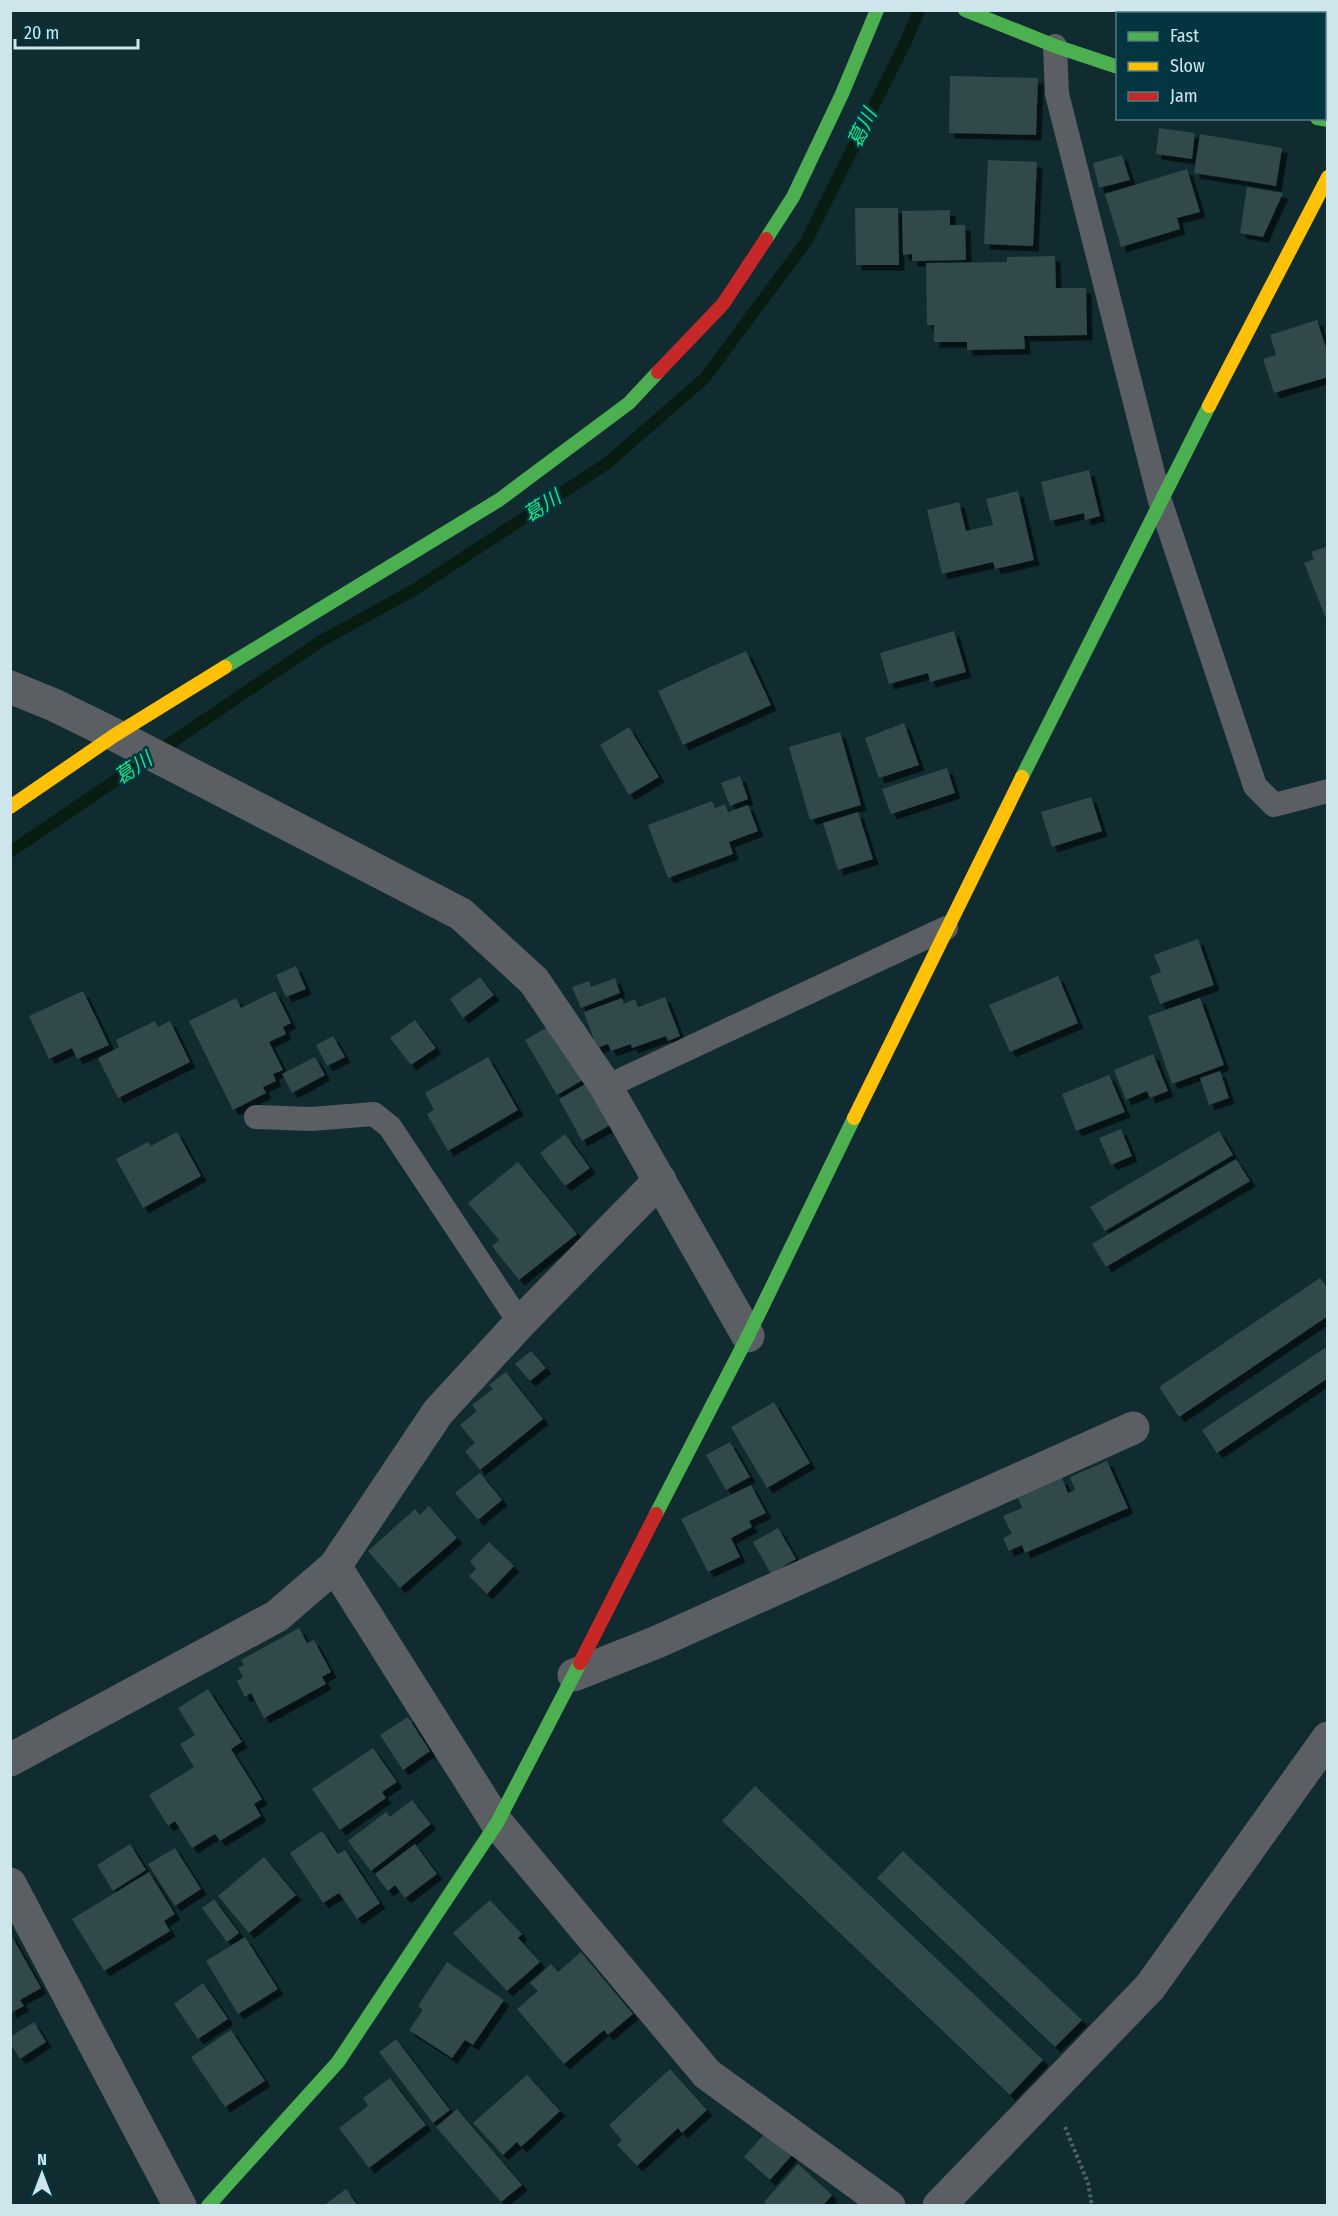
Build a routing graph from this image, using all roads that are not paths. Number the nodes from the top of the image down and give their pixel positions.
1 (877, 10) edge
2 (965, 10) edge
3 (1055, 46) junction
4 (1115, 64) edge
5 (1328, 177) edge
6 (1160, 501) junction
7 (10, 687) edge
8 (115, 735) junction
9 (1328, 791) edge
10 (10, 807) edge
11 (946, 928) junction
12 (606, 1087) junction
13 (256, 1117) dead end
14 (660, 1180) junction
15 (520, 1323) junction
16 (748, 1336) junction
17 (1133, 1428) dead end
18 (335, 1566) junction
19 (574, 1675) junction
20 (1328, 1738) edge
21 (10, 1760) edge
22 (497, 1823) junction
23 (10, 1884) edge
24 (180, 2205) edge
25 (208, 2205) edge
26 (889, 2205) edge
27 (939, 2205) edge

1 - 8 street
2 - 3 street
3 - 4 street
3 - 6 lane
5 - 6 street
6 - 9 lane
6 - 11 street
7 - 8 street
8 - 10 street
8 - 12 street
11 - 12 lane
11 - 16 street
12 - 14 street
13 - 15 lane
14 - 15 street
14 - 16 street
15 - 18 street
16 - 19 street
17 - 19 street
18 - 21 street
18 - 22 street
19 - 22 street
20 - 27 street
22 - 25 street
22 - 26 street
23 - 24 street

